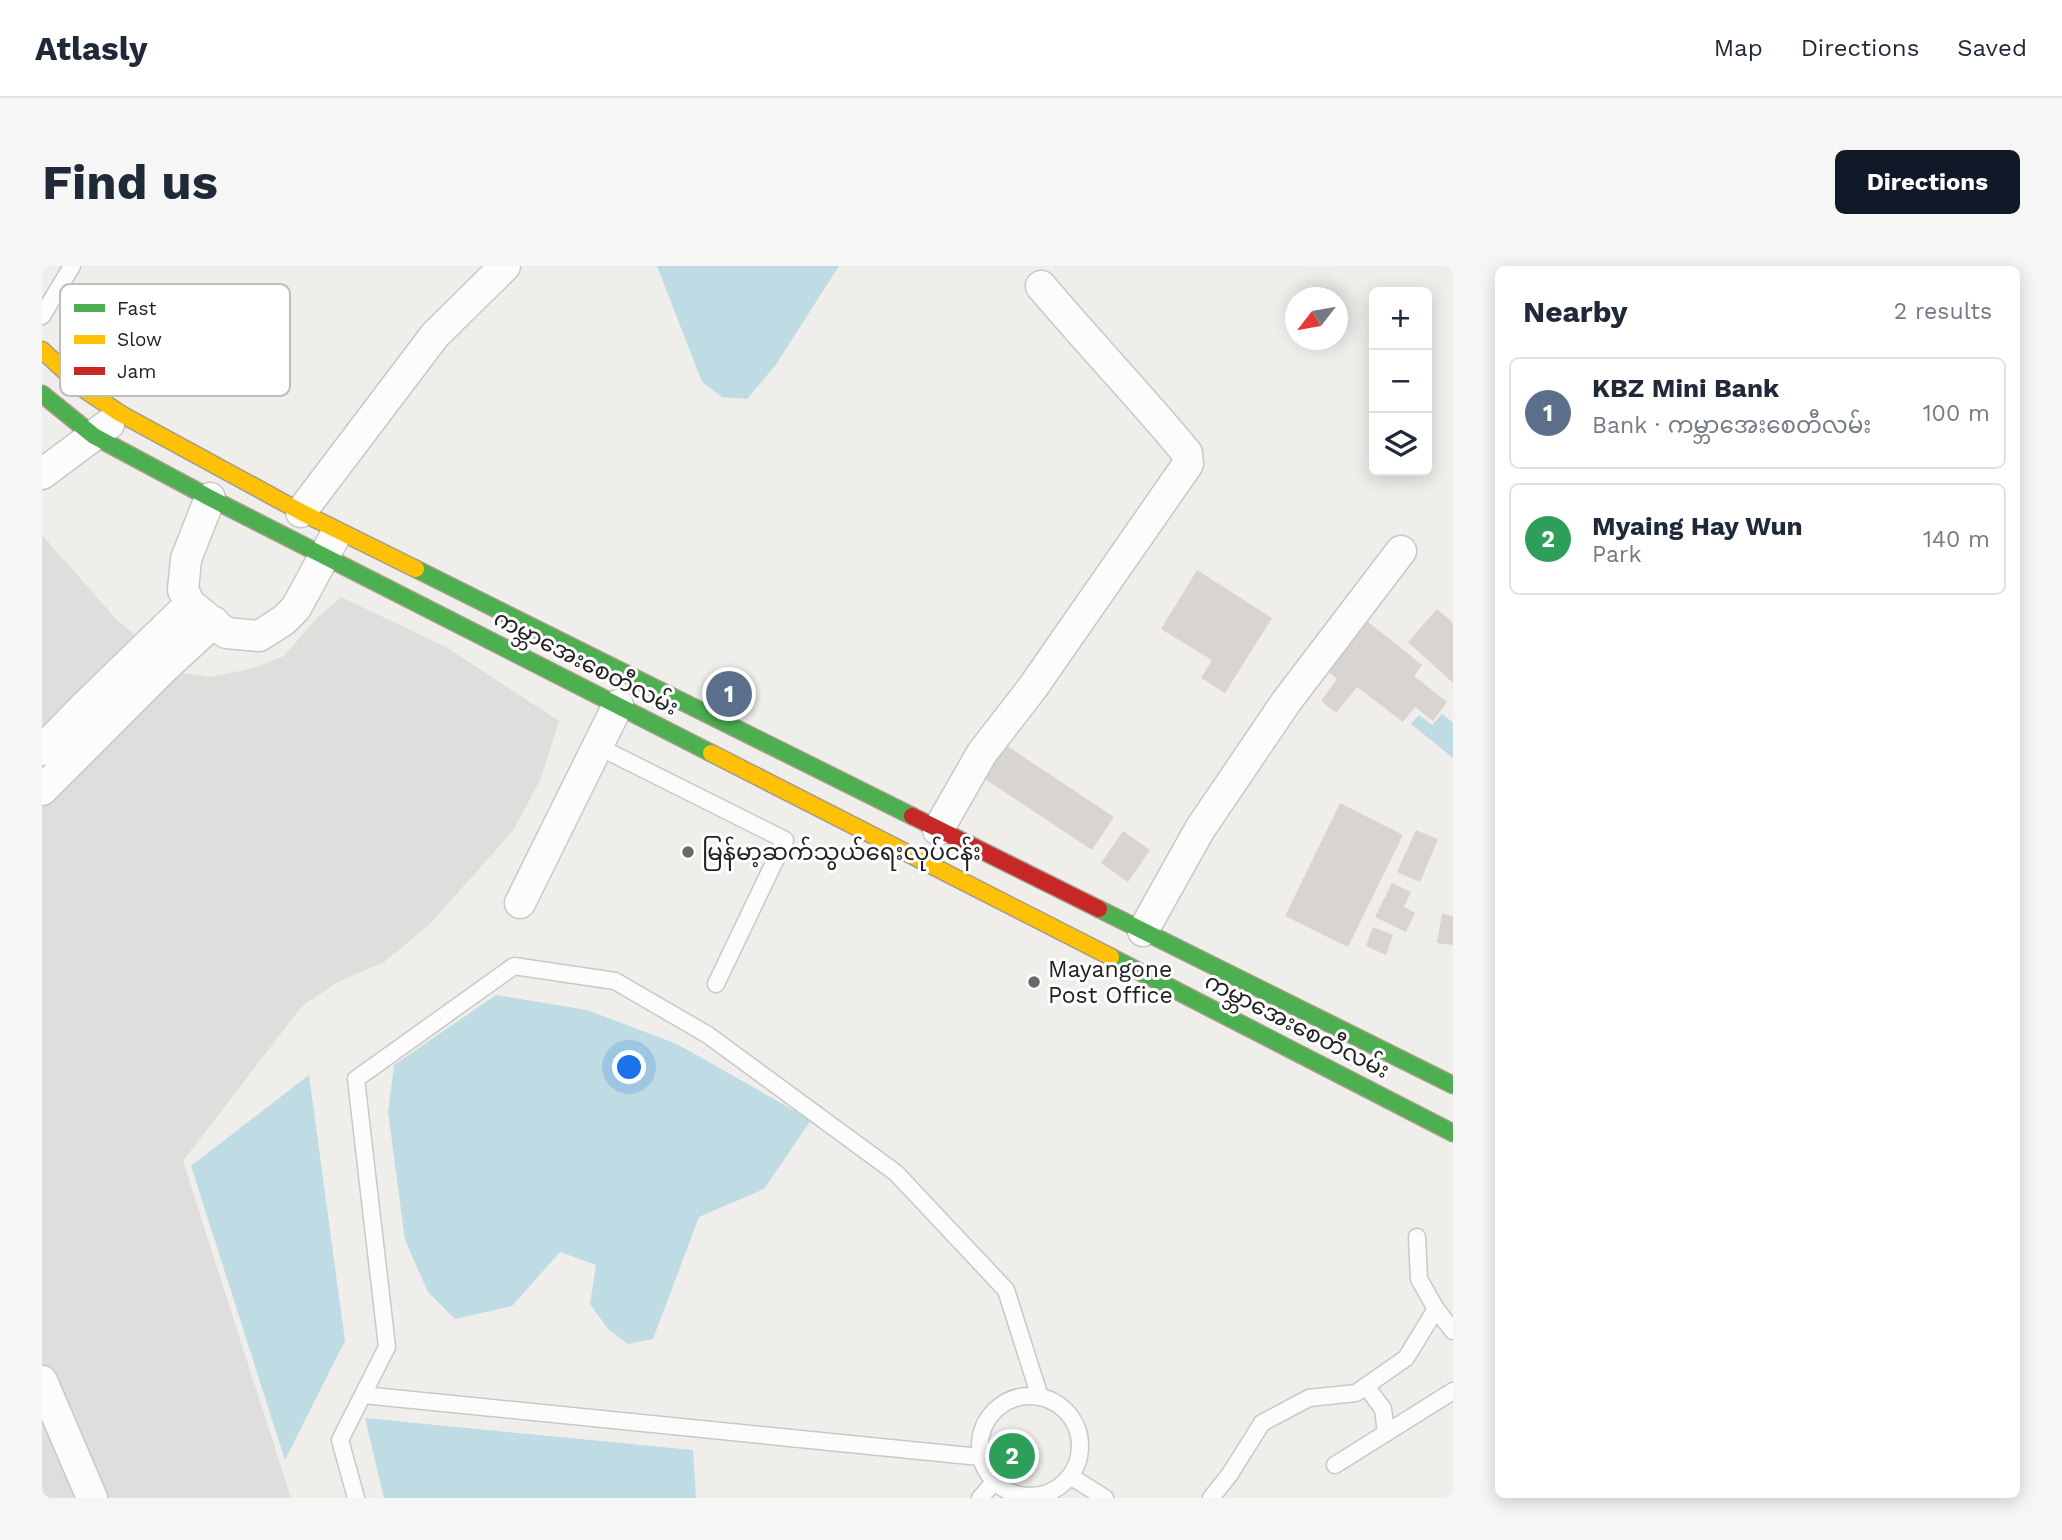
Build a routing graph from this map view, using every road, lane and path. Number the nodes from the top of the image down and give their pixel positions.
1 (72, 266) edge
2 (505, 266) edge
3 (61, 284) edge
4 (60, 286) edge
5 (1041, 286) dead end
6 (42, 316) edge
7 (42, 351) edge
8 (60, 367) edge
9 (73, 396) edge
10 (94, 396) edge
11 (48, 409) edge
12 (121, 414) junction
13 (94, 436) junction
14 (42, 474) edge
15 (210, 498) junction
16 (301, 512) junction
17 (332, 544) junction
18 (1401, 551) dead end
19 (190, 604) junction
20 (214, 622) junction
21 (614, 668) junction
22 (608, 700) junction
23 (597, 746) junction
24 (42, 750) edge
25 (42, 790) edge
26 (938, 830) junction
27 (960, 860) junction
28 (520, 903) dead end
29 (1143, 931) junction
30 (716, 984) dead end
31 (1258, 1009) junction
32 (1453, 1085) edge
33 (1453, 1133) edge
34 (1417, 1237) dead end
35 (1436, 1309) junction
36 (1453, 1331) edge
37 (42, 1381) edge
38 (1366, 1386) junction
39 (1453, 1391) edge
40 (363, 1395) junction
41 (1040, 1397) junction
42 (1386, 1433) junction
43 (980, 1457) junction
44 (1335, 1465) dead end
45 (1070, 1476) junction
46 (994, 1482) junction
47 (92, 1498) edge
48 (356, 1498) edge
49 (980, 1498) edge
50 (1105, 1498) edge
51 (1211, 1498) edge

1 - 3 lane
2 - 16 street
4 - 6 lane
5 - 26 street
7 - 8 main road, ကမ္ဘာအေးစေတီလမ်း
9 - 11 street
10 - 12 main road, ကမ္ဘာအေးစေတီလမ်း
11 - 13 main road, ကမ္ဘာအေးစေတီလမ်း
12 - 13 street
12 - 16 main road, ကမ္ဘာအေးစေတီလမ်း
13 - 14 street
13 - 15 main road, ကမ္ဘာအေးစေတီလမ်း
15 - 17 main road, ကမ္ဘာအေးစေတီလမ်း
15 - 19 street
16 - 17 main road, ကမ္ဘာအေးစေတီလမ်း
17 - 20 street
17 - 21 main road, ကမ္ဘာအေးစေတီလမ်း
17 - 22 main road, ကမ္ဘာအေးစေတီလမ်း
18 - 29 street
19 - 20 street
19 - 24 street
20 - 25 street
21 - 22 main road
21 - 26 main road, ကမ္ဘာအေးစေတီလမ်း
22 - 23 street
22 - 27 main road, ကမ္ဘာအေးစေတီလမ်း
23 - 28 street
23 - 30 lane
26 - 27 main road, ကမ္ဘာအေးစေတီလမ်း
27 - 29 main road, ကမ္ဘာအေးစေတီလမ်း
27 - 31 main road, ကမ္ဘာအေးစေတီလမ်း
29 - 31 main road, ကမ္ဘာအေးစေတီလမ်း
31 - 32 main road, ကမ္ဘာအေးစေတီလမ်း
31 - 33 main road, ကမ္ဘာအေးစေတီလမ်း
34 - 35 lane
35 - 36 lane
35 - 38 lane
37 - 47 street
38 - 42 lane
38 - 51 lane
39 - 42 lane
40 - 41 lane
40 - 43 lane
40 - 48 lane
41 - 43 lane
41 - 45 lane
42 - 44 lane
43 - 46 lane
45 - 46 lane
45 - 50 lane
46 - 49 lane

